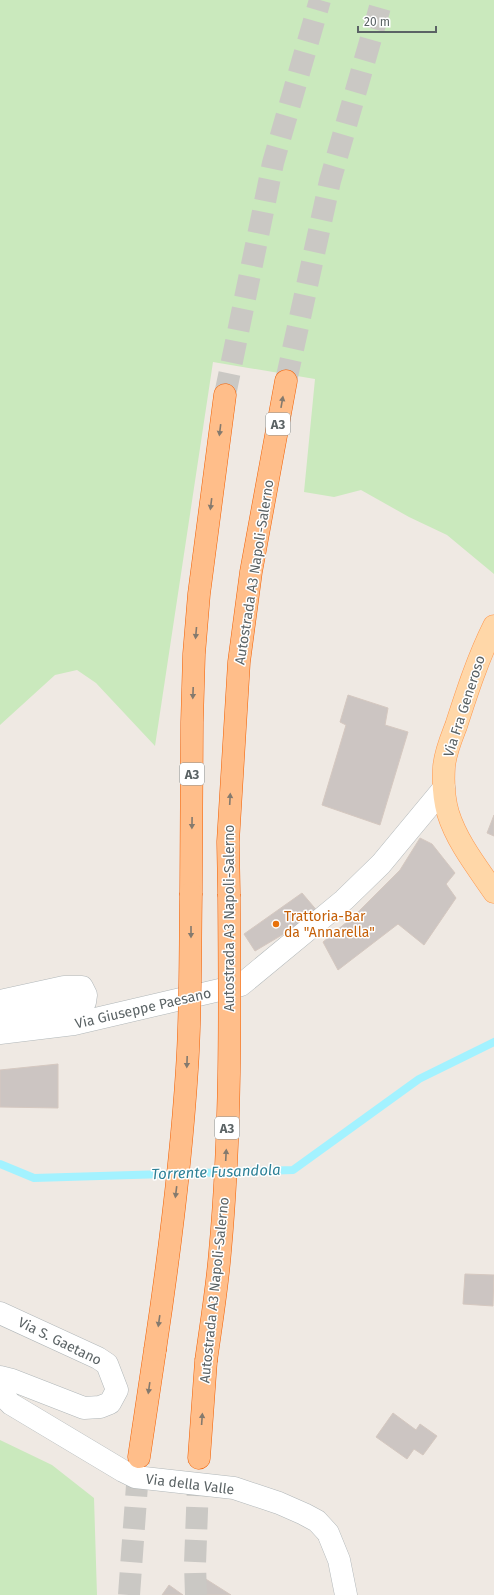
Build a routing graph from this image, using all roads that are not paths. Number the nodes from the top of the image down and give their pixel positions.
1 (286, 381) tunnel mouth
2 (225, 395) tunnel mouth
3 (494, 626) edge
4 (488, 650) edge
5 (444, 788) junction
6 (494, 892) edge
7 (0, 1001) edge
8 (0, 1016) edge
9 (0, 1034) edge
10 (0, 1313) edge
11 (0, 1377) edge
12 (0, 1393) edge
13 (139, 1457) tunnel mouth
14 (199, 1458) tunnel mouth
15 (346, 1595) edge

14 -> 1 highway, Autostrada A3 Napoli-Salerno / A3, bridge
2 -> 13 highway, A3, bridge
3 - 4 main road, Via Fra Generoso
4 - 5 main road, Via Fra Generoso
5 - 6 main road, Via Fra Generoso
5 - 9 street, Via Giuseppe Paesano
7 - 8 street
10 - 11 street, Via S. Gaetano
12 - 15 street, Via della Valle

